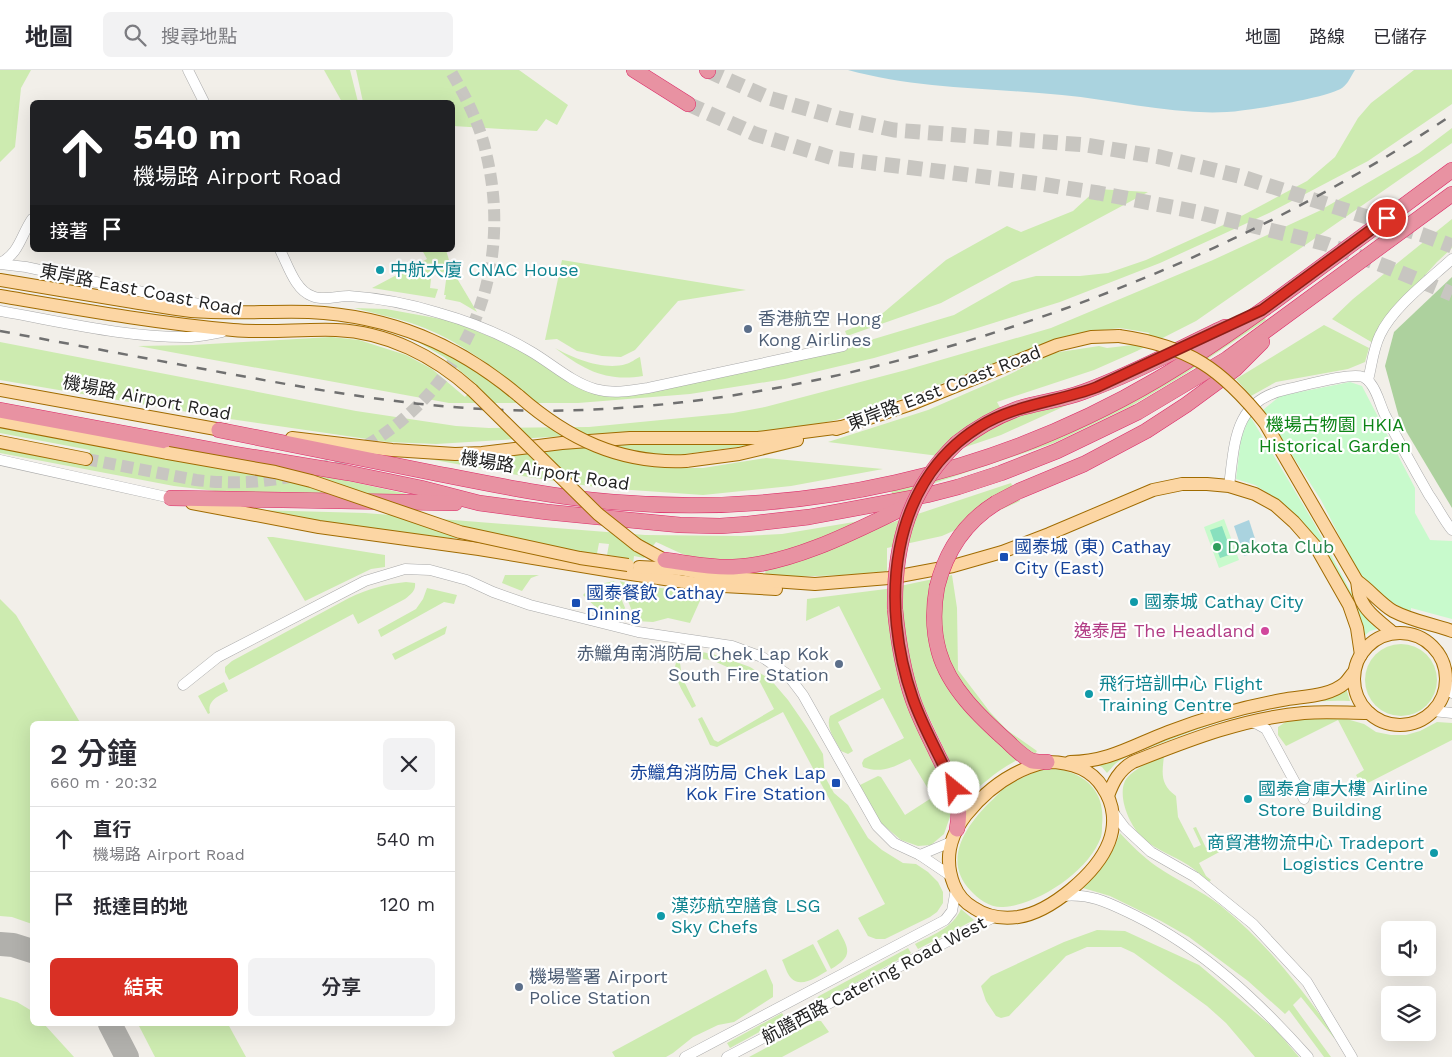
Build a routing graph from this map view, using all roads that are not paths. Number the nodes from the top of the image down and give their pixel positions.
1 (188, 70) edge
2 (634, 70) edge
3 (203, 100) edge
4 (688, 104) tunnel mouth
5 (1452, 170) edge
6 (1452, 194) edge
7 (30, 222) edge
8 (20, 242) junction
9 (281, 252) edge
10 (1452, 259) edge
11 (0, 264) edge
12 (26, 267) junction
13 (0, 280) edge
14 (0, 296) edge
15 (1262, 310) junction
16 (1295, 310) junction
17 (0, 311) edge
18 (235, 312) junction
19 (234, 330) junction
20 (843, 346) dead end
21 (1368, 380) junction
22 (0, 390) edge
23 (0, 410) edge
24 (0, 421) edge
25 (842, 427) junction
26 (220, 430) junction
27 (0, 442) edge
28 (86, 459) tunnel mouth
29 (0, 460) edge
30 (1229, 486) junction
31 (927, 495) junction
32 (171, 498) junction
33 (479, 504) junction
34 (1452, 530) edge
35 (665, 560) junction
36 (682, 569) junction
37 (1358, 581) junction
38 (815, 584) junction
39 (1452, 631) edge
40 (1393, 633) junction
41 (1423, 639) junction
42 (1361, 655) junction
43 (1447, 659) edge
44 (1354, 672) junction
45 (1445, 680) junction
46 (184, 685) dead end
47 (1452, 693) edge
48 (1433, 710) junction
49 (1369, 713) junction
50 (1452, 713) edge
51 (1272, 717) junction
52 (1247, 722) junction
53 (1266, 729) junction
54 (1052, 762) junction
55 (1108, 796) junction
56 (1304, 799) dead end
57 (1113, 812) junction
58 (954, 835) junction
59 (920, 855) junction
60 (951, 876) junction
61 (956, 889) junction
62 (1062, 896) junction
63 (994, 917) junction
64 (685, 1057) edge
65 (727, 1057) edge
66 (1308, 1057) edge
67 (1352, 1057) edge

1 - 3 street
2 - 4 highway
5 - 15 highway, 機場路 Airport Road
6 - 16 highway, 機場路 Airport Road
7 - 8 street
8 - 11 street
8 - 12 street
9 - 20 street
10 - 21 street
11 - 12 street, 東岸路 East Coast Road
12 - 18 street, 東岸路 East Coast Road
13 - 18 main road
14 - 19 main road
15 - 26 highway, 機場路 Airport Road
15 - 58 highway, bridge
16 - 31 highway, 機場路 Airport Road
16 - 54 highway, bridge
17 - 19 street, 東岸路 East Coast Road
18 - 25 main road, 東岸路 East Coast Road, bridge
19 - 35 main road, 東岸路 East Coast Road, bridge
21 - 30 street
21 - 34 street
22 - 26 main road, 機場路 Airport Road
23 - 33 highway, 機場路 Airport Road
24 - 36 main road, bridge
25 - 26 main road
25 - 37 main road, 東岸路 East Coast Road, bridge
27 - 28 main road
29 - 32 street
30 - 38 main road, 東岸路 East Coast Road
30 - 42 main road, 東岸路 East Coast Road
31 - 33 highway, 機場路 Airport Road
31 - 35 highway
32 - 33 highway
32 - 38 main road
35 - 36 main road, 東岸路 East Coast Road
36 - 38 main road, 東岸路 East Coast Road
37 - 39 main road
37 - 40 main road, 東岸路 East Coast Road
39 - 41 main road
40 - 41 main road
40 - 42 main road
41 - 43 main road
42 - 44 main road
43 - 45 main road
44 - 49 main road
44 - 54 main road
45 - 47 street
45 - 48 main road
46 - 59 street
48 - 49 main road
48 - 50 street
49 - 51 main road
51 - 52 main road
51 - 53 street
52 - 53 street
52 - 55 main road
53 - 56 street
54 - 55 main road
54 - 58 main road
55 - 57 main road
57 - 62 main road
57 - 67 street
58 - 59 street
58 - 60 main road
59 - 60 street
60 - 61 main road
61 - 63 main road
61 - 64 street, 航膳西路 Catering Road West
62 - 63 main road
62 - 66 street
63 - 65 street, 航膳西路 Catering Road West

